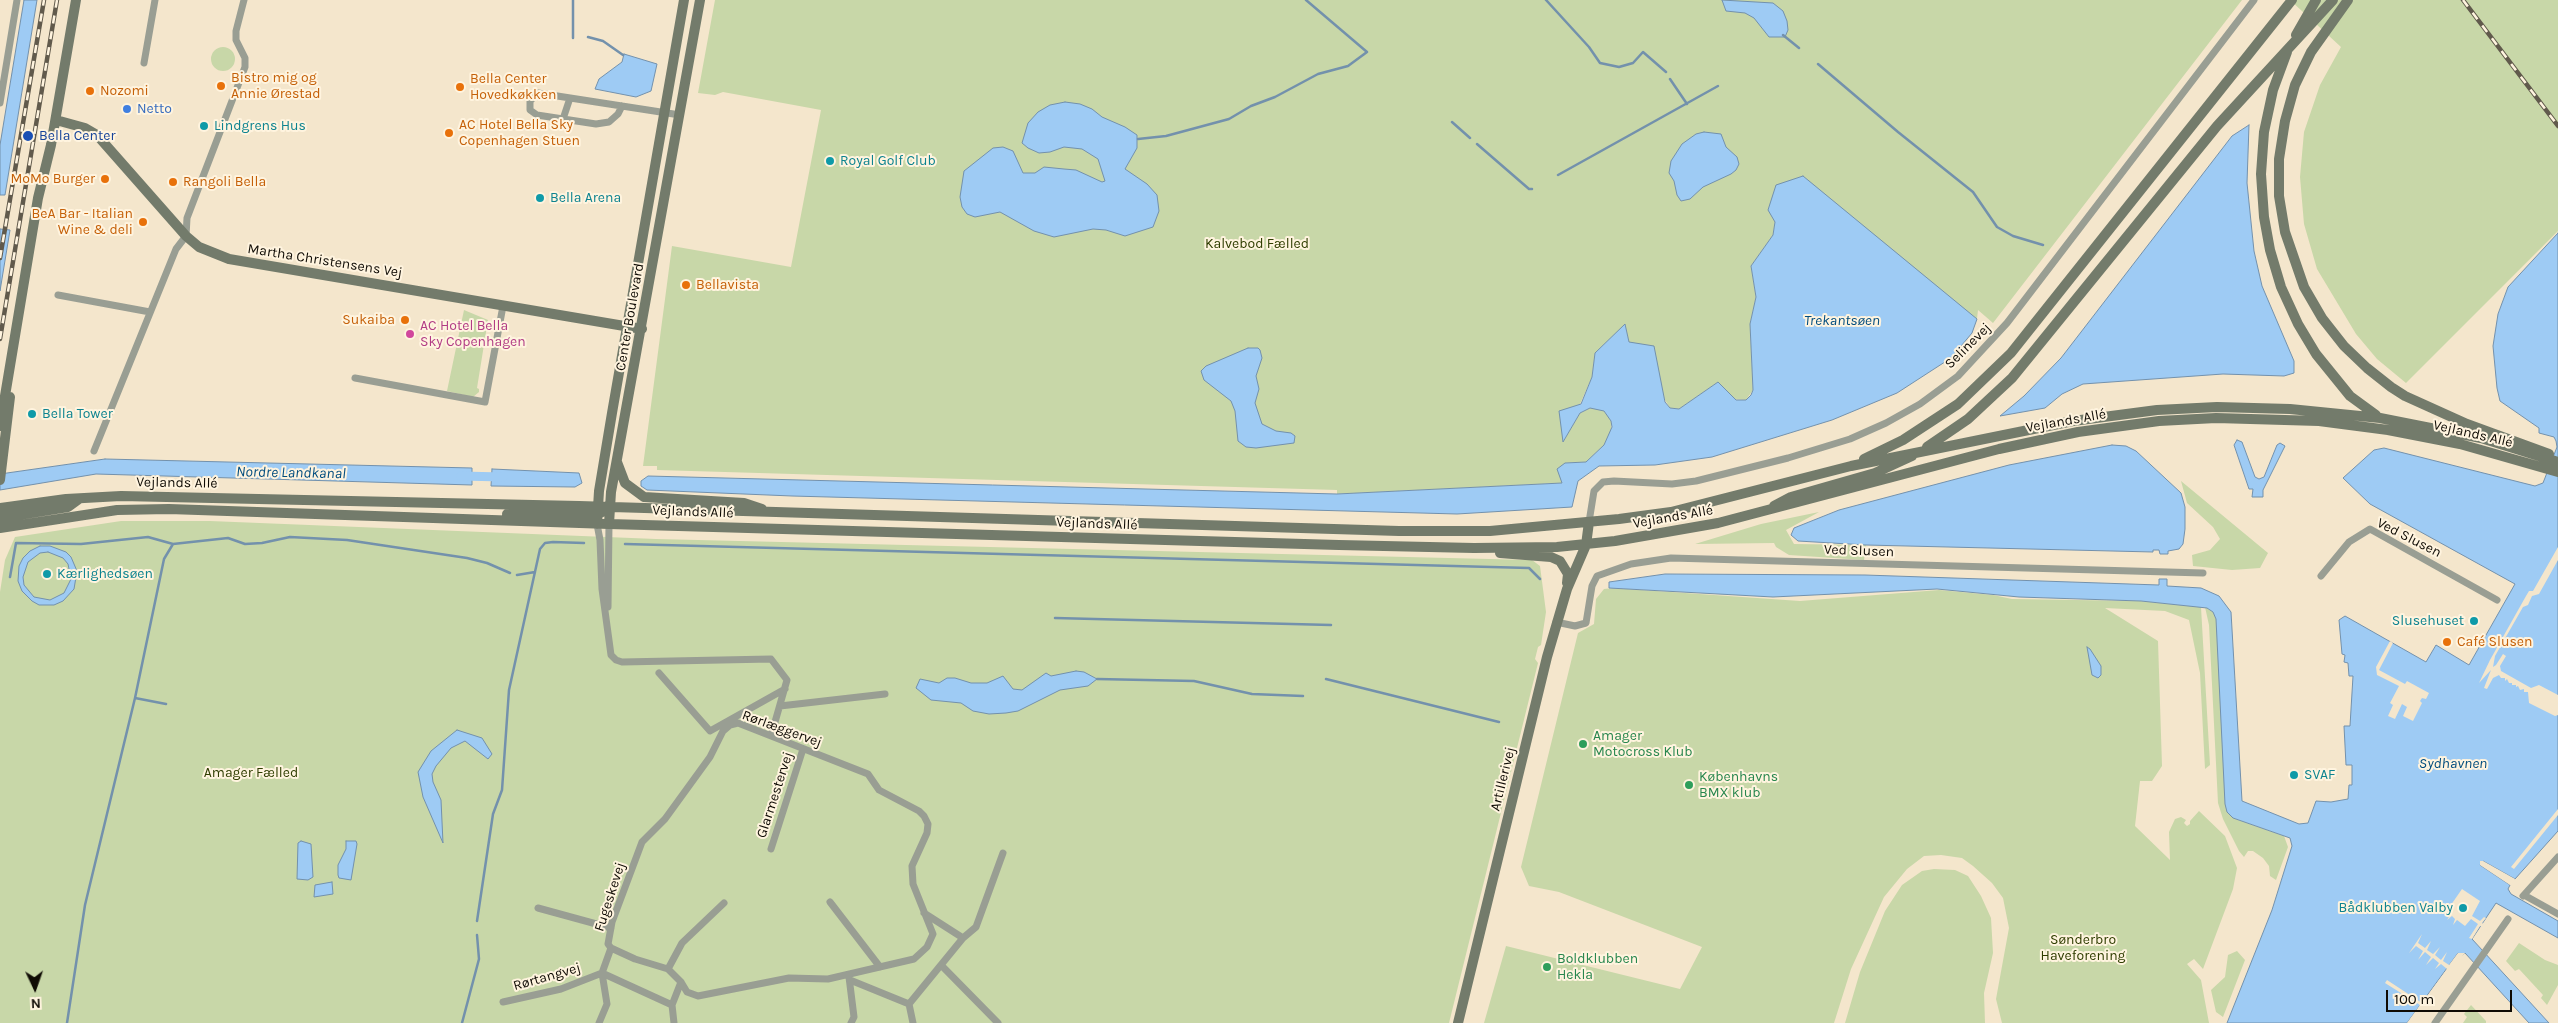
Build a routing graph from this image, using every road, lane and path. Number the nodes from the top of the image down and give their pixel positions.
1 (17, 0) edge
2 (76, 0) edge
3 (155, 0) edge
4 (244, 0) edge
5 (684, 0) edge
6 (700, 0) edge
7 (2254, 0) edge
8 (2292, 0) edge
9 (2316, 0) edge
10 (2333, 0) edge
11 (2348, 0) edge
12 (2290, 46) junction
13 (144, 63) dead end
14 (570, 98) junction
15 (0, 103) edge
16 (622, 106) junction
17 (665, 113) junction
18 (680, 114) junction
19 (563, 119) junction
20 (56, 120) junction
21 (186, 236) junction
22 (58, 295) dead end
23 (503, 306) junction
24 (150, 312) junction
25 (627, 327) junction
26 (642, 329) junction
27 (12, 361) junction
28 (355, 378) dead end
29 (2380, 418) junction
30 (0, 426) edge
31 (2417, 435) junction
32 (94, 451) dead end
33 (1920, 451) junction
34 (617, 462) junction
35 (2555, 463) edge
36 (1851, 466) junction
37 (0, 480) edge
38 (80, 498) junction
39 (0, 508) edge
40 (609, 508) junction
41 (775, 512) junction
42 (1760, 513) junction
43 (597, 515) junction
44 (0, 518) edge
45 (1589, 522) junction
46 (608, 524) junction
47 (0, 528) edge
48 (1586, 545) junction
49 (1454, 548) junction
50 (2203, 573) dead end
51 (2321, 576) dead end
52 (1567, 589) junction
53 (2497, 600) dead end
54 (1556, 622) junction
55 (607, 628) junction
56 (659, 673) dead end
57 (785, 689) junction
58 (885, 694) dead end
59 (780, 706) junction
60 (771, 736) junction
61 (803, 749) junction
62 (665, 819) joint
63 (772, 849) dead end
64 (1003, 854) dead end
65 (2558, 857) edge
66 (830, 902) dead end
67 (724, 903) dead end
68 (538, 908) dead end
69 (924, 913) junction
70 (2558, 914) edge
71 (2508, 919) dead end
72 (611, 928) junction
73 (964, 938) junction
74 (611, 948) junction
75 (941, 966) junction
76 (880, 967) junction
77 (668, 969) junction
78 (602, 973) junction
79 (849, 977) junction
80 (681, 982) junction
81 (503, 1002) dead end
82 (909, 1004) junction
83 (672, 1005) junction
84 (598, 1023) edge
85 (674, 1023) edge
86 (851, 1023) edge
87 (912, 1023) edge
88 (998, 1023) edge
89 (1458, 1023) edge
90 (2435, 1023) edge

1 - 15 street
2 - 20 street
3 - 13 street
4 - 21 street
5 - 17 street, Center Boulevard
6 - 18 street, Center Boulevard
7 - 45 street, Selinevej
8 - 36 street
9 - 12 street
10 - 12 street
11 - 35 street
12 - 29 street
12 - 33 street
14 - 16 street
14 - 19 street
14 - 19 street
16 - 17 street
16 - 19 street
17 - 18 street
17 - 25 street, Center Boulevard
18 - 26 street, Center Boulevard
20 - 21 street, Martha Christensens Vej
20 - 27 street
21 - 23 street, Martha Christensens Vej
21 - 24 street
22 - 24 street
23 - 25 street, Martha Christensens Vej
23 - 28 street
24 - 32 street
25 - 26 street, Martha Christensens Vej
25 - 43 street, Center Boulevard
26 - 34 street, Center Boulevard
27 - 30 street
27 - 37 street
29 - 31 street
29 - 33 street, Vejlands Allé
29 - 35 street, Vejlands Allé
31 - 35 street, Vejlands Allé
31 - 42 street, Vejlands Allé
33 - 36 street, Vejlands Allé
33 - 42 street
34 - 40 street, Center Boulevard
34 - 41 street, Vejlands Allé
36 - 45 street, Vejlands Allé
38 - 39 street, Vejlands Allé
38 - 43 street, Vejlands Allé
38 - 44 street
40 - 41 street, Vejlands Allé
40 - 43 street, Vejlands Allé
40 - 46 street, Center Boulevard
41 - 45 street, Vejlands Allé
42 - 48 street, Vejlands Allé
43 - 46 street, Vejlands Allé
43 - 47 street, Vejlands Allé
43 - 55 street
45 - 48 street
46 - 49 street, Vejlands Allé
46 - 55 street
48 - 49 street, Vejlands Allé
48 - 52 street, Artillerivej
49 - 52 street
50 - 54 street, Ved Slusen
51 - 53 street, Ved Slusen
52 - 54 street, Artillerivej
54 - 89 street, Artillerivej
55 - 57 street
56 - 57 street
57 - 59 street
58 - 59 street
59 - 60 street
60 - 61 street, Rørlæggervej
60 - 62 street, Rørlæggervej
61 - 63 street, Glarmestervej
61 - 69 street, Rørlæggervej
62 - 72 street, Fugeskevej
64 - 73 street
65 - 70 street
66 - 76 street
67 - 77 street
68 - 72 street
69 - 73 street
69 - 76 street, Fugeskevej
71 - 90 street
72 - 74 street, Fugeskevej
73 - 75 street
74 - 77 street, Fugeskevej
74 - 78 street, Rørtangvej
75 - 82 street
75 - 88 street
76 - 79 street, Fugeskevej
77 - 80 street, Fugeskevej
78 - 81 street, Rørtangvej
78 - 83 street
78 - 84 street
79 - 80 street, Fugeskevej
79 - 82 street
79 - 86 street
80 - 83 street
82 - 87 street
83 - 85 street

